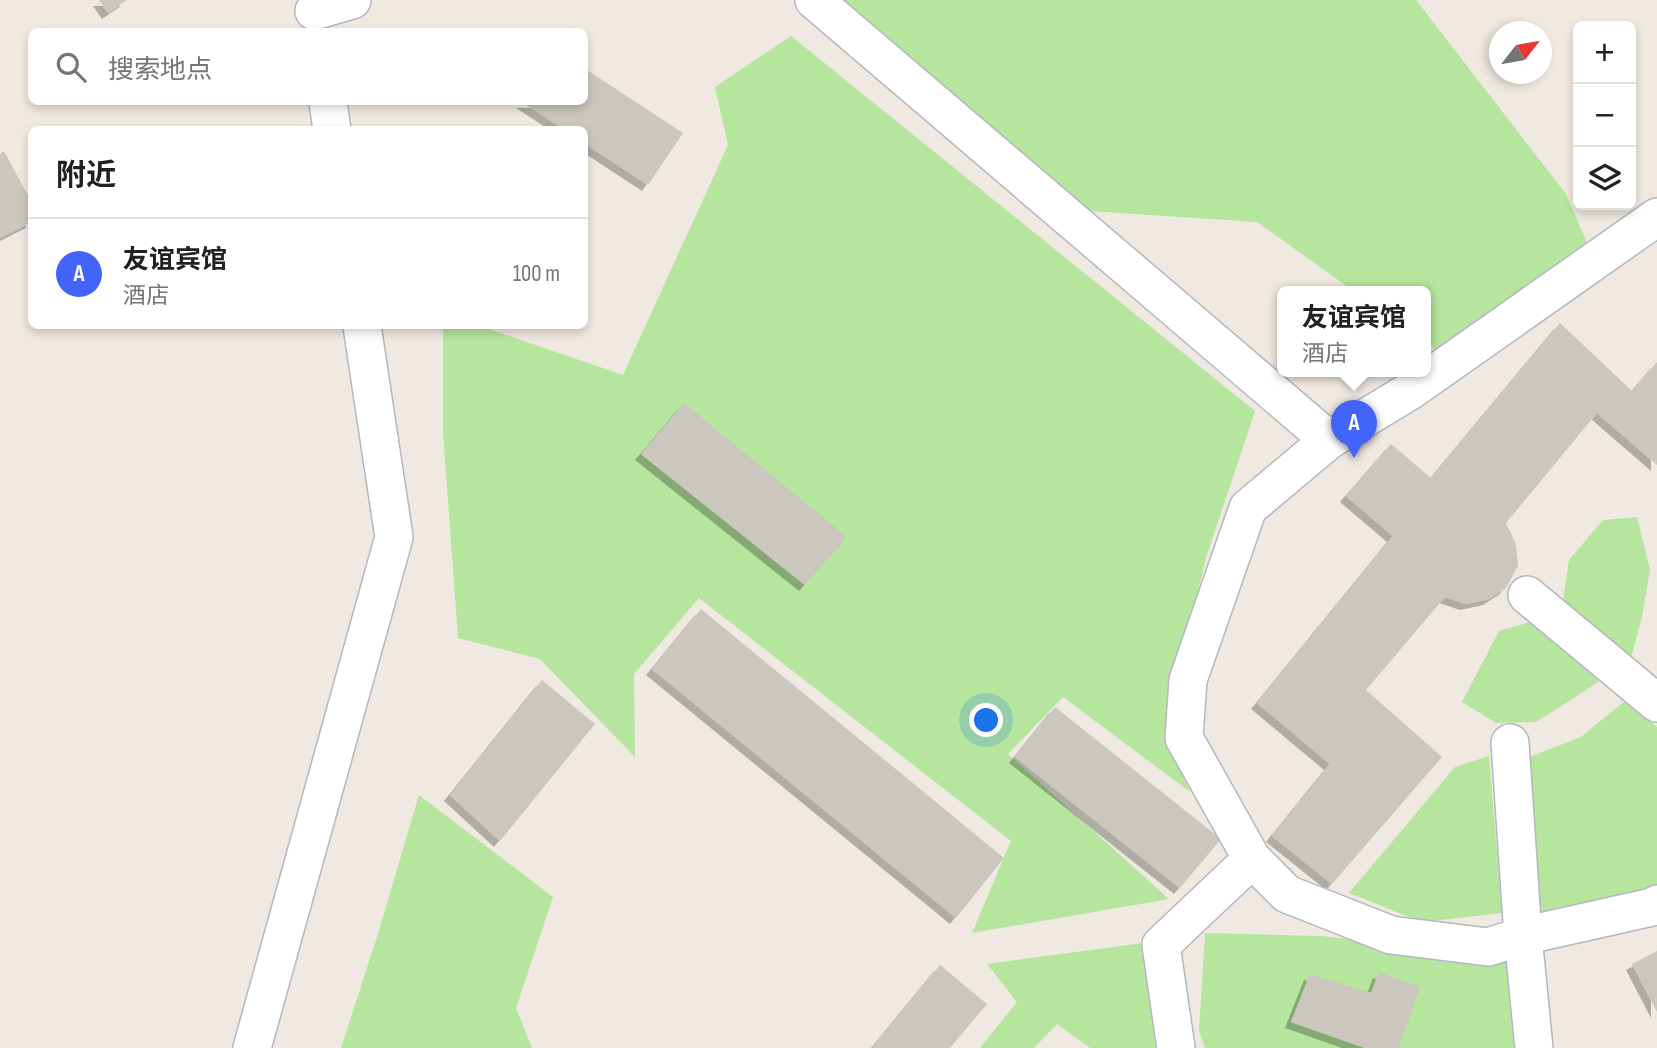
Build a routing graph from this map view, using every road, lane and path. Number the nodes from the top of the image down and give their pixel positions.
1 (352, 0) edge
2 (814, 0) edge
3 (315, 14) edge
4 (328, 105) edge
5 (331, 126) edge
6 (1657, 217) edge
7 (362, 329) edge
8 (1431, 376) edge
9 (1430, 377) edge
10 (1329, 440) junction
11 (1527, 594) dead end
12 (1657, 703) edge
13 (1510, 743) dead end
14 (1252, 859) junction
15 (1657, 904) edge
16 (1523, 936) junction
17 (252, 1048) edge
18 (1176, 1048) edge
19 (1534, 1048) edge

1 - 3 street
2 - 10 street
4 - 5 street
6 - 8 street
7 - 17 street
9 - 10 street
10 - 14 street
11 - 12 street
13 - 16 street
14 - 16 street
14 - 18 street
15 - 16 street
16 - 19 street

